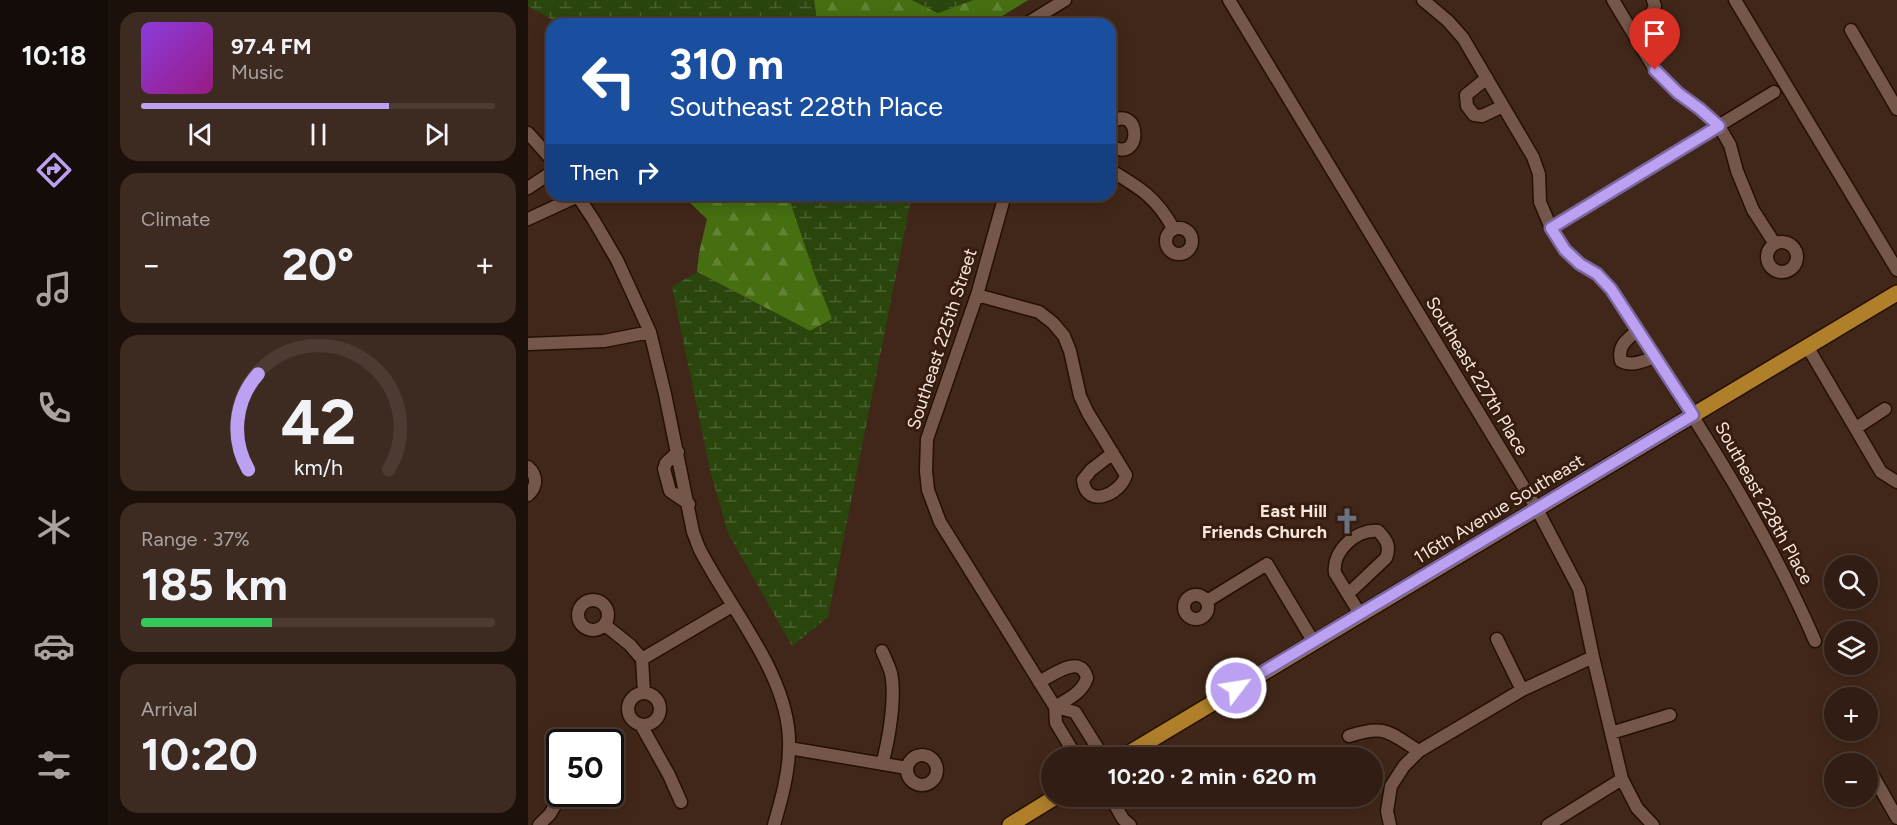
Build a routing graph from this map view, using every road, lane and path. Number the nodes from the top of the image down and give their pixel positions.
1 (1065, 0) edge
2 (1229, 0) edge
3 (1423, 0) edge
4 (1613, 0) edge
5 (1653, 0) edge
6 (1735, 0) edge
7 (1036, 18) edge
8 (1631, 30) junction
9 (1851, 30) dead end
10 (1487, 78) junction
11 (1774, 92) dead end
12 (1503, 106) junction
13 (1897, 109) edge
14 (1116, 120) edge
15 (1719, 126) junction
16 (528, 133) edge
17 (1116, 147) edge
18 (546, 153) edge
19 (1116, 174) edge
20 (546, 176) edge
21 (528, 188) edge
22 (566, 201) edge
23 (582, 201) edge
24 (1003, 201) edge
25 (528, 219) edge
26 (1173, 228) dead end
27 (1551, 228) junction
28 (1775, 244) dead end
29 (1897, 270) edge
30 (1897, 293) edge
31 (977, 295) junction
32 (1638, 330) junction
33 (650, 332) junction
34 (528, 344) edge
35 (1807, 346) junction
36 (1655, 357) junction
37 (1885, 409) dead end
38 (1693, 415) junction
39 (1856, 428) junction
40 (678, 452) junction
41 (1113, 453) dead end
42 (528, 467) edge
43 (1897, 482) edge
44 (528, 495) edge
45 (688, 504) junction
46 (1537, 509) junction
47 (1348, 594) junction
48 (1207, 601) dead end
49 (732, 606) junction
50 (1360, 614) junction
51 (605, 625) dead end
52 (1497, 639) dead end
53 (1313, 641) junction
54 (1815, 641) dead end
55 (882, 651) dead end
56 (1593, 657) junction
57 (642, 659) junction
58 (1039, 682) junction
59 (1522, 690) junction
60 (644, 693) junction
61 (1055, 707) junction
62 (1670, 715) dead end
63 (640, 725) junction
64 (1611, 733) junction
65 (1349, 736) dead end
66 (1070, 747) edge
67 (1097, 747) edge
68 (1139, 747) edge
69 (789, 748) junction
70 (1419, 751) junction
71 (882, 764) junction
72 (907, 768) dead end
73 (1622, 778) junction
74 (1878, 785) edge
75 (681, 802) dead end
76 (1041, 806) edge
77 (554, 807) edge
78 (1116, 807) edge
79 (1897, 818) edge
80 (539, 825) edge
81 (774, 825) edge
82 (1010, 825) edge
83 (1130, 825) edge
84 (1390, 825) edge
85 (1548, 825) edge
86 (1653, 825) edge

1 - 7 street
2 - 46 street, Southeast 227th Place
3 - 10 street, Southeast 228th Place
4 - 8 street
5 - 8 street
6 - 29 street
8 - 15 street
9 - 13 street
10 - 12 street, Southeast 228th Place
10 - 12 street
11 - 15 street
12 - 27 street, Southeast 228th Place
14 - 17 street
15 - 27 street
15 - 28 street
16 - 18 street
19 - 26 street
20 - 21 street
22 - 25 street
23 - 33 street
24 - 31 street, Southeast 225th Street
27 - 32 street, Southeast 228th Place
30 - 35 main road, 116th Avenue Southeast
31 - 41 street
31 - 58 street, Southeast 225th Street
32 - 36 street, Southeast 228th Place
32 - 36 street
33 - 34 street
33 - 40 street
35 - 38 main road, 116th Avenue Southeast
35 - 39 street
36 - 38 street, Southeast 228th Place
37 - 39 street
38 - 46 main road, 116th Avenue Southeast
38 - 54 street, Southeast 228th Place
39 - 43 street
40 - 45 street
40 - 45 street
42 - 44 street
45 - 49 street
46 - 50 main road, 116th Avenue Southeast
46 - 56 street, Southeast 227th Place
47 - 47 street
47 - 50 street
48 - 53 street
49 - 57 street
49 - 69 street
50 - 53 main road, 116th Avenue Southeast
51 - 57 street
52 - 59 street
53 - 68 main road, 116th Avenue Southeast
55 - 71 street
56 - 59 street
56 - 64 street, Southeast 227th Place
57 - 60 street
58 - 61 street, Southeast 225th Street
58 - 61 street
59 - 70 street
60 - 63 street
60 - 63 street
61 - 66 street, Southeast 225th Street
61 - 67 street, Southeast 225th Street
62 - 64 street
63 - 75 street
64 - 73 street, Southeast 227th Place
65 - 70 street
69 - 71 street
69 - 81 street
70 - 84 street
71 - 72 street
73 - 85 street
73 - 86 street, Southeast 227th Place
74 - 79 street
76 - 82 main road
77 - 80 street
78 - 83 street

